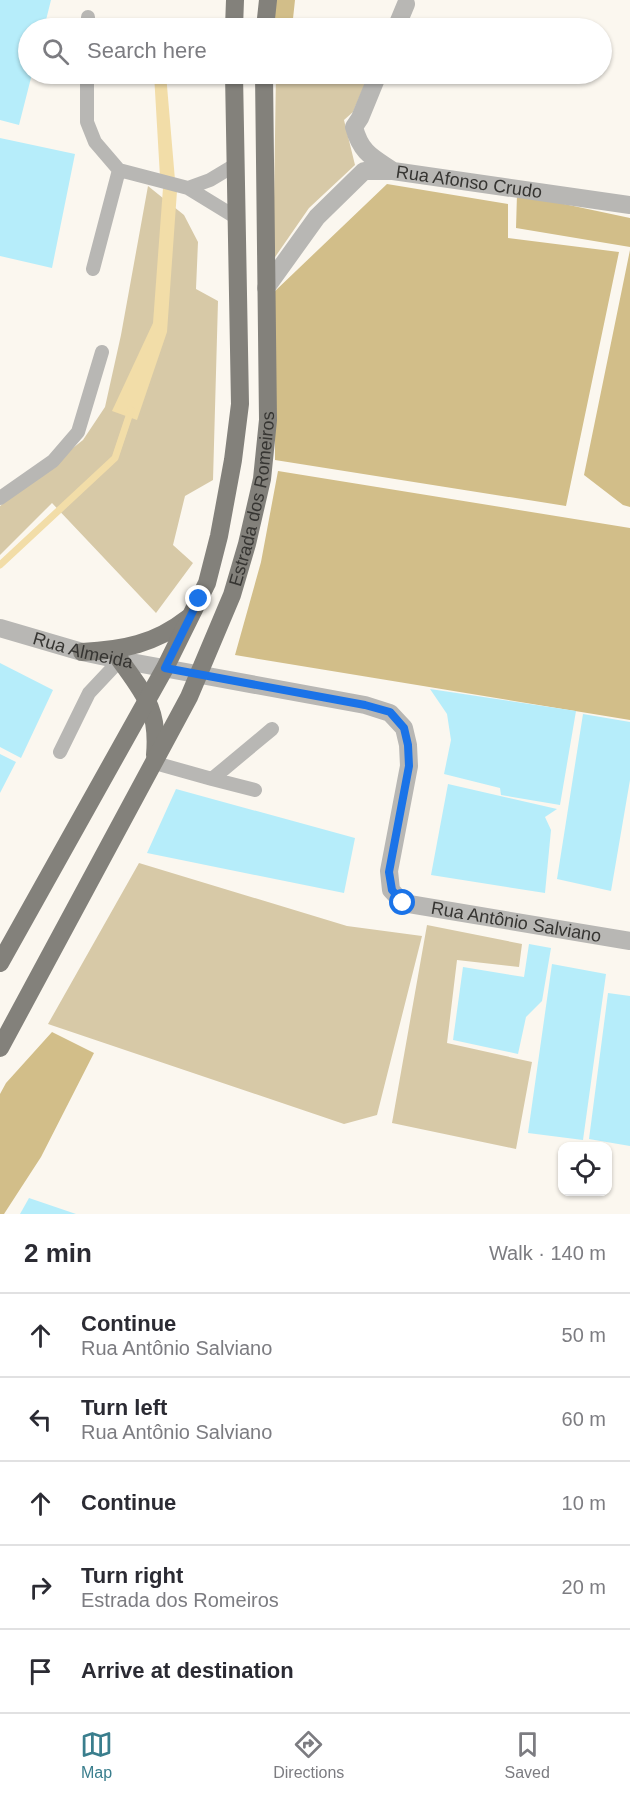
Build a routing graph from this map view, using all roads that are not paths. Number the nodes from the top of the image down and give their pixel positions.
1 (235, 0) edge
2 (268, 0) edge
3 (406, 4) dead end
4 (234, 18) edge
5 (266, 18) edge
6 (400, 18) edge
7 (87, 84) edge
8 (234, 84) edge
9 (264, 84) edge
10 (374, 84) edge
11 (235, 165) junction
12 (119, 170) junction
13 (393, 171) junction
14 (184, 187) junction
15 (630, 205) edge
16 (237, 218) junction
17 (93, 268) dead end
18 (266, 288) junction
19 (102, 352) dead end
20 (0, 498) edge
21 (192, 615) junction
22 (0, 628) edge
23 (82, 652) junction
24 (120, 660) junction
25 (165, 668) junction
26 (199, 674) junction
27 (148, 700) junction
28 (272, 729) dead end
29 (60, 752) dead end
30 (155, 763) junction
31 (212, 778) junction
32 (255, 790) dead end
33 (630, 941) edge
34 (0, 963) edge
35 (0, 1048) edge

1 - 4 main road
2 - 5 main road
3 - 6 street
7 - 12 lane
8 - 11 main road, Estrada dos Romeiros
9 - 18 main road, Estrada dos Romeiros
10 - 13 street, Rua Afonso Crudo
11 - 14 lane
11 - 16 main road, Estrada dos Romeiros
12 - 14 lane
12 - 17 lane
13 - 15 street, Rua Afonso Crudo
13 - 18 street
14 - 16 lane
16 - 21 main road, Estrada dos Romeiros
18 - 26 main road, Estrada dos Romeiros
19 - 20 lane
21 - 23 main road
21 - 25 main road, Estrada dos Romeiros
22 - 23 street, Rua Almeida
23 - 24 street, Rua Almeida
24 - 25 street, Rua Almeida
24 - 27 main road
24 - 29 lane
25 - 26 street, Rua Almeida
25 - 27 main road, Estrada dos Romeiros
26 - 30 main road, Estrada dos Romeiros
26 - 33 street, Rua Antônio Salviano
27 - 30 main road
27 - 34 main road, Estrada dos Romeiros
28 - 31 lane
30 - 31 lane
30 - 35 main road, Estrada dos Romeiros
31 - 32 lane

